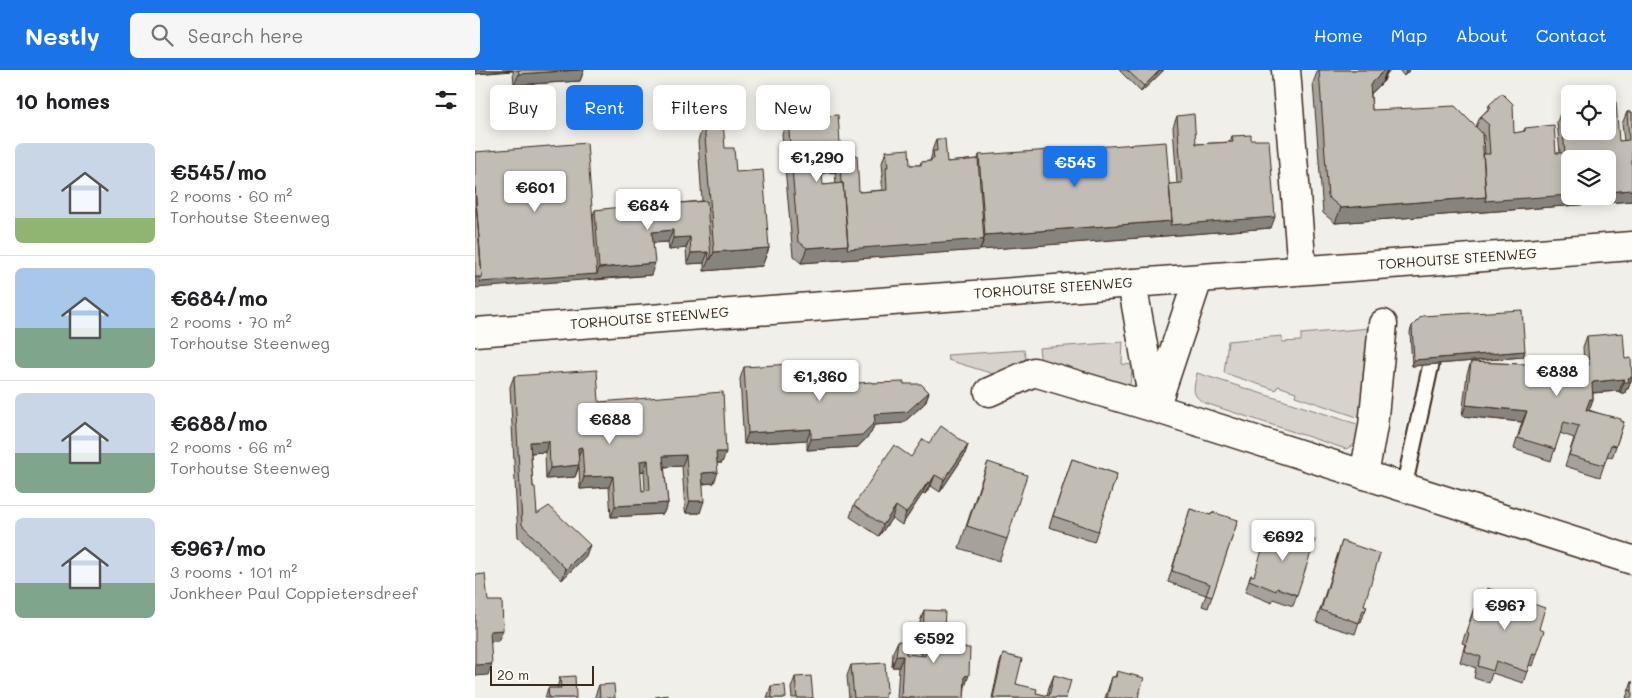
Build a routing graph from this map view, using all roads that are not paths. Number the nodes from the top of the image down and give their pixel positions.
1 (1286, 70) edge
2 (1632, 246) edge
3 (1302, 270) junction
4 (1198, 278) junction
5 (1132, 283) junction
6 (1383, 324) dead end
7 (475, 332) edge
8 (1431, 364) edge
9 (989, 392) dead end
10 (1155, 408) junction
11 (1365, 475) junction
12 (1403, 487) junction
13 (1632, 560) edge

1 - 3 street
2 - 3 street, TORHOUTSE STEENWEG
3 - 4 street, TORHOUTSE STEENWEG
4 - 5 street, TORHOUTSE STEENWEG
4 - 10 street
5 - 7 street, TORHOUTSE STEENWEG
5 - 10 street
6 - 11 street
8 - 12 lane
9 - 10 street
10 - 11 street
11 - 12 street
12 - 13 street

